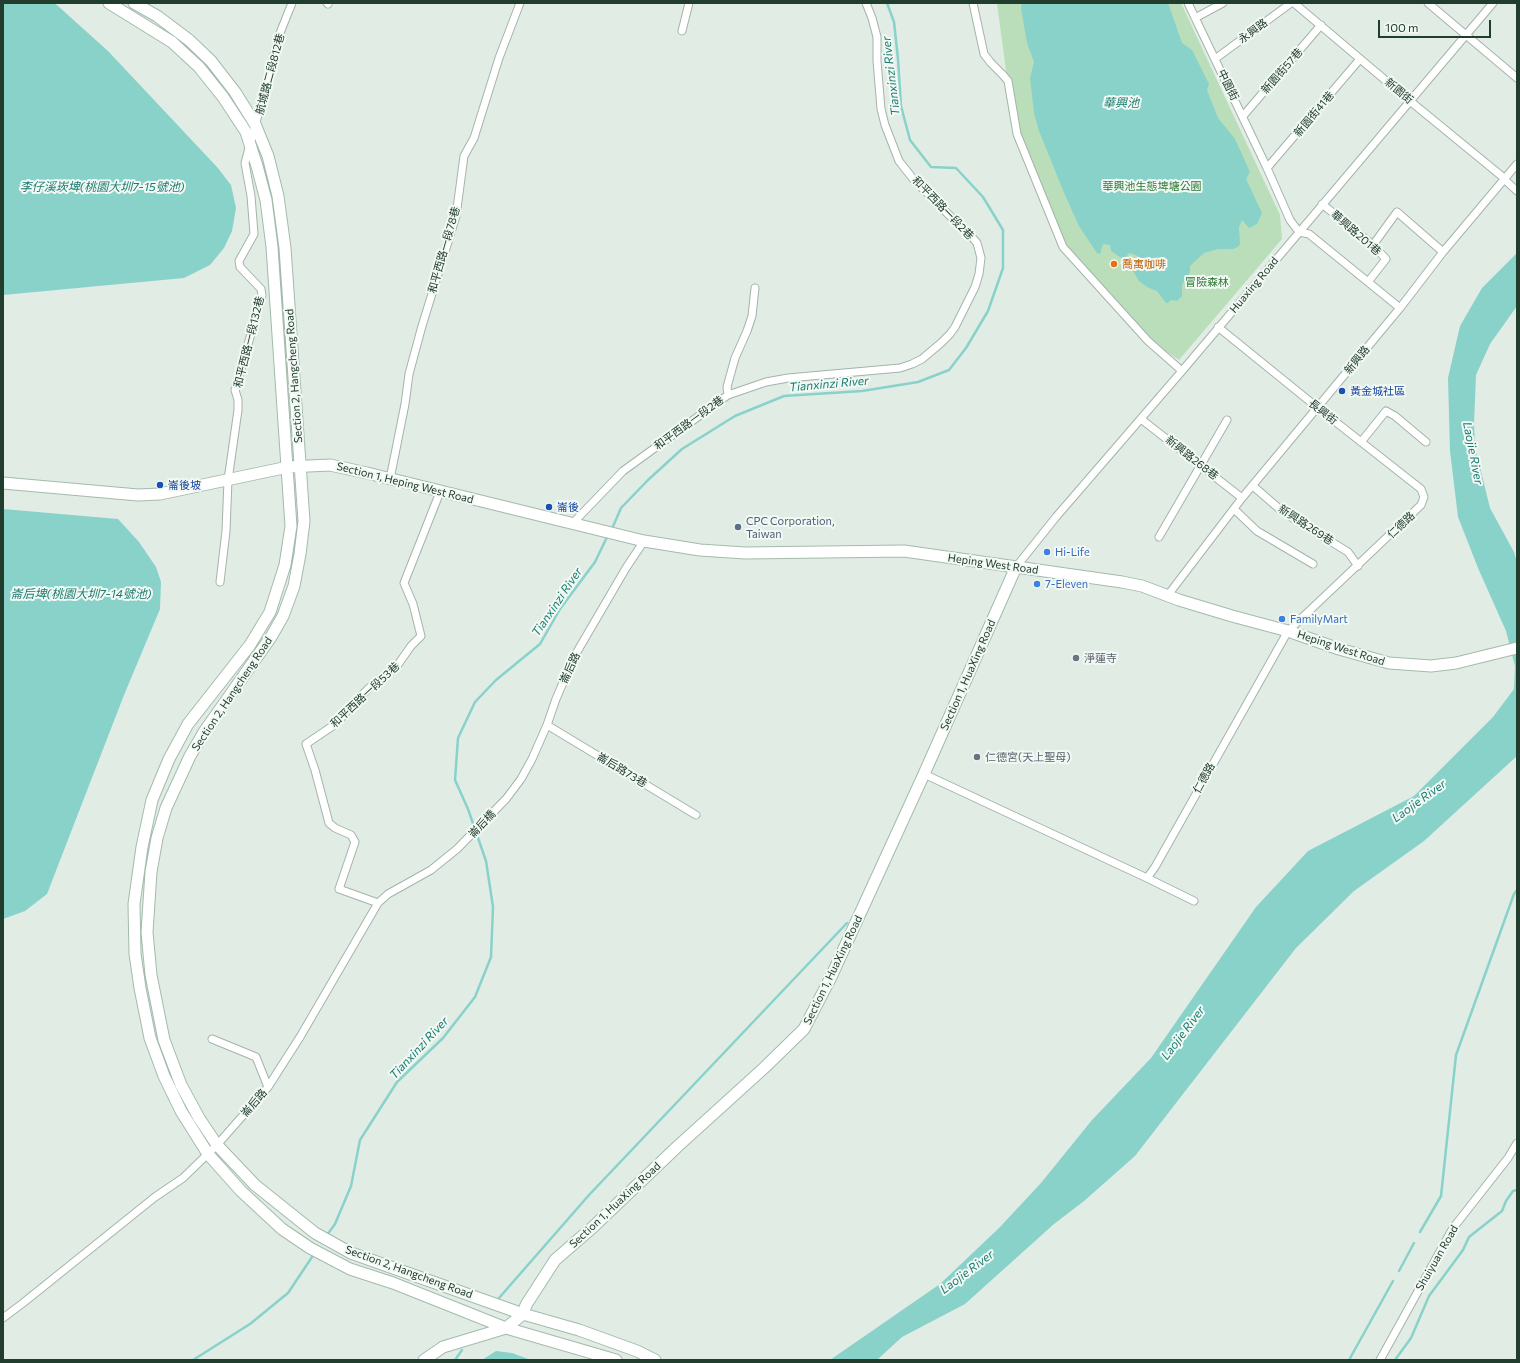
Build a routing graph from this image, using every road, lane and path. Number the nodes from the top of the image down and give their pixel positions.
1 (109, 3) edge
2 (134, 3) edge
3 (292, 3) edge
4 (520, 3) edge
5 (689, 3) edge
6 (866, 3) edge
7 (973, 3) edge
8 (1188, 3) edge
9 (1221, 3) edge
10 (1291, 3) edge
11 (1294, 3) edge
12 (1428, 3) edge
13 (1493, 3) edge
14 (1196, 18) junction
15 (1321, 25) junction
16 (682, 31) dead end
17 (1467, 35) junction
18 (1215, 59) junction
19 (1360, 59) junction
20 (1517, 78) edge
21 (1410, 101) junction
22 (1243, 116) junction
23 (255, 124) junction
24 (250, 145) junction
25 (1517, 164) edge
26 (1267, 168) junction
27 (1504, 179) junction
28 (1517, 191) edge
29 (1322, 204) junction
30 (1299, 232) junction
31 (1372, 245) junction
32 (1443, 252) junction
33 (1368, 282) junction
34 (755, 288) dead end
35 (1400, 308) junction
36 (1218, 327) junction
37 (1182, 371) junction
38 (728, 395) junction
39 (1318, 408) junction
40 (1141, 419) junction
41 (1227, 420) dead end
42 (1361, 442) junction
43 (1426, 442) dead end
44 (1200, 464) junction
45 (301, 466) junction
46 (288, 467) junction
47 (390, 479) junction
48 (228, 480) junction
49 (3, 483) edge
50 (1253, 486) junction
51 (440, 492) junction
52 (1242, 498) junction
53 (1424, 498) joint
54 (1234, 509) junction
55 (572, 524) junction
56 (627, 537) joint
57 (1160, 537) dead end
58 (644, 541) junction
59 (1313, 564) dead end
60 (1358, 566) junction
61 (1016, 567) junction
62 (220, 582) dead end
63 (1168, 595) junction
64 (1288, 631) junction
65 (1517, 648) edge
66 (547, 725) junction
67 (924, 774) junction
68 (506, 798) joint
69 (696, 815) dead end
70 (457, 849) joint
71 (1147, 878) junction
72 (1194, 901) dead end
73 (378, 903) junction
74 (212, 1039) dead end
75 (268, 1088) junction
76 (1517, 1143) edge
77 (217, 1145) junction
78 (208, 1154) junction
79 (523, 1314) junction
80 (3, 1318) edge
81 (506, 1328) junction
82 (424, 1360) edge
83 (616, 1360) edge
84 (655, 1360) edge
85 (1380, 1360) edge

1 - 24 street, Section 2, Hangcheng Road
2 - 23 street, Section 2, Hangcheng Road
3 - 23 street, 航城路二段812巷
4 - 47 street, 和平西路一段78巷
5 - 16 street
6 - 38 street, 和平西路一段2巷
7 - 37 street
8 - 14 street, 中園街
9 - 14 street
10 - 18 street, 永興路
11 - 15 street, 新園街
12 - 17 street
13 - 17 street, Huaxing Road
14 - 18 street, 中園街
15 - 19 street, 新園街
15 - 22 street, 新園街57巷
17 - 20 street
17 - 21 street, Huaxing Road
18 - 22 street, 中園街
19 - 21 street, 新園街
19 - 26 street, 新園街41巷
21 - 27 street, 新園街
21 - 29 street, Huaxing Road
22 - 26 street, 中園街
23 - 24 street, 航城路二段812巷
23 - 45 street, Section 2, Hangcheng Road
24 - 46 street, Section 2, Hangcheng Road
24 - 48 street, 和平西路一段132巷
25 - 27 street, 新興路
26 - 30 street, 中園街
27 - 28 street, 新園街
27 - 32 street, 新興路
29 - 30 street, Huaxing Road
29 - 31 street, 華興路201巷
30 - 33 street
30 - 36 street, Huaxing Road
31 - 32 street
31 - 33 street, 華興路201巷
32 - 35 street, 新興路
33 - 35 street
34 - 38 street
35 - 39 street, 新興路
36 - 37 street, Huaxing Road
36 - 39 street, 長興街
37 - 40 street, Huaxing Road
38 - 55 street, 和平西路一段2巷
39 - 42 street, 長興街
39 - 50 street, 新興路
40 - 44 street, 新興路268巷
40 - 61 street, Huaxing Road
41 - 44 street
42 - 43 street
42 - 53 street, 長興街
44 - 52 street, 新興路268巷
44 - 57 street
45 - 46 street, Section 1, Heping West Road
45 - 47 street, Section 1, Heping West Road
45 - 77 street, Section 2, Hangcheng Road
46 - 48 street, Section 1, Heping West Road
46 - 78 street, Section 2, Hangcheng Road
47 - 51 street, Section 1, Heping West Road
48 - 49 street, Section 1, Heping West Road
48 - 62 street
50 - 52 street, 新興路
50 - 60 street, 新興路269巷
51 - 55 street, Section 1, Heping West Road
51 - 73 street, 和平西路一段53巷
52 - 54 street, 新興路
53 - 60 street, 仁德路
54 - 59 street
54 - 63 street, 新興路
55 - 56 street, Section 1, Heping West Road
56 - 58 street, Heping West Road
58 - 61 street, Heping West Road
58 - 66 street, 崙后路
60 - 64 street, 仁德路
61 - 63 street, Heping West Road
61 - 67 street, Section 1, HuaXing Road
63 - 64 street, Heping West Road
64 - 65 street, Heping West Road
64 - 71 street, 仁德路
66 - 68 street, 崙后路
66 - 69 street, 崙后路73巷
67 - 71 street
67 - 79 street, Section 1, HuaXing Road
68 - 70 street, 崙后橋
70 - 73 street, 崙后路
71 - 72 street
73 - 75 street, 崙后路
74 - 75 street
75 - 77 street, 崙后路
76 - 85 street, Shuiyuan Road
77 - 78 street, 崙后路
77 - 79 street, Section 2, Hangcheng Road
78 - 80 street, 崙后路
78 - 81 street, Section 2, Hangcheng Road
79 - 81 street, Section 1, HuaXing Road
79 - 84 street, Section 2, Hangcheng Road
81 - 82 street
81 - 83 street, Section 2, Hangcheng Road

